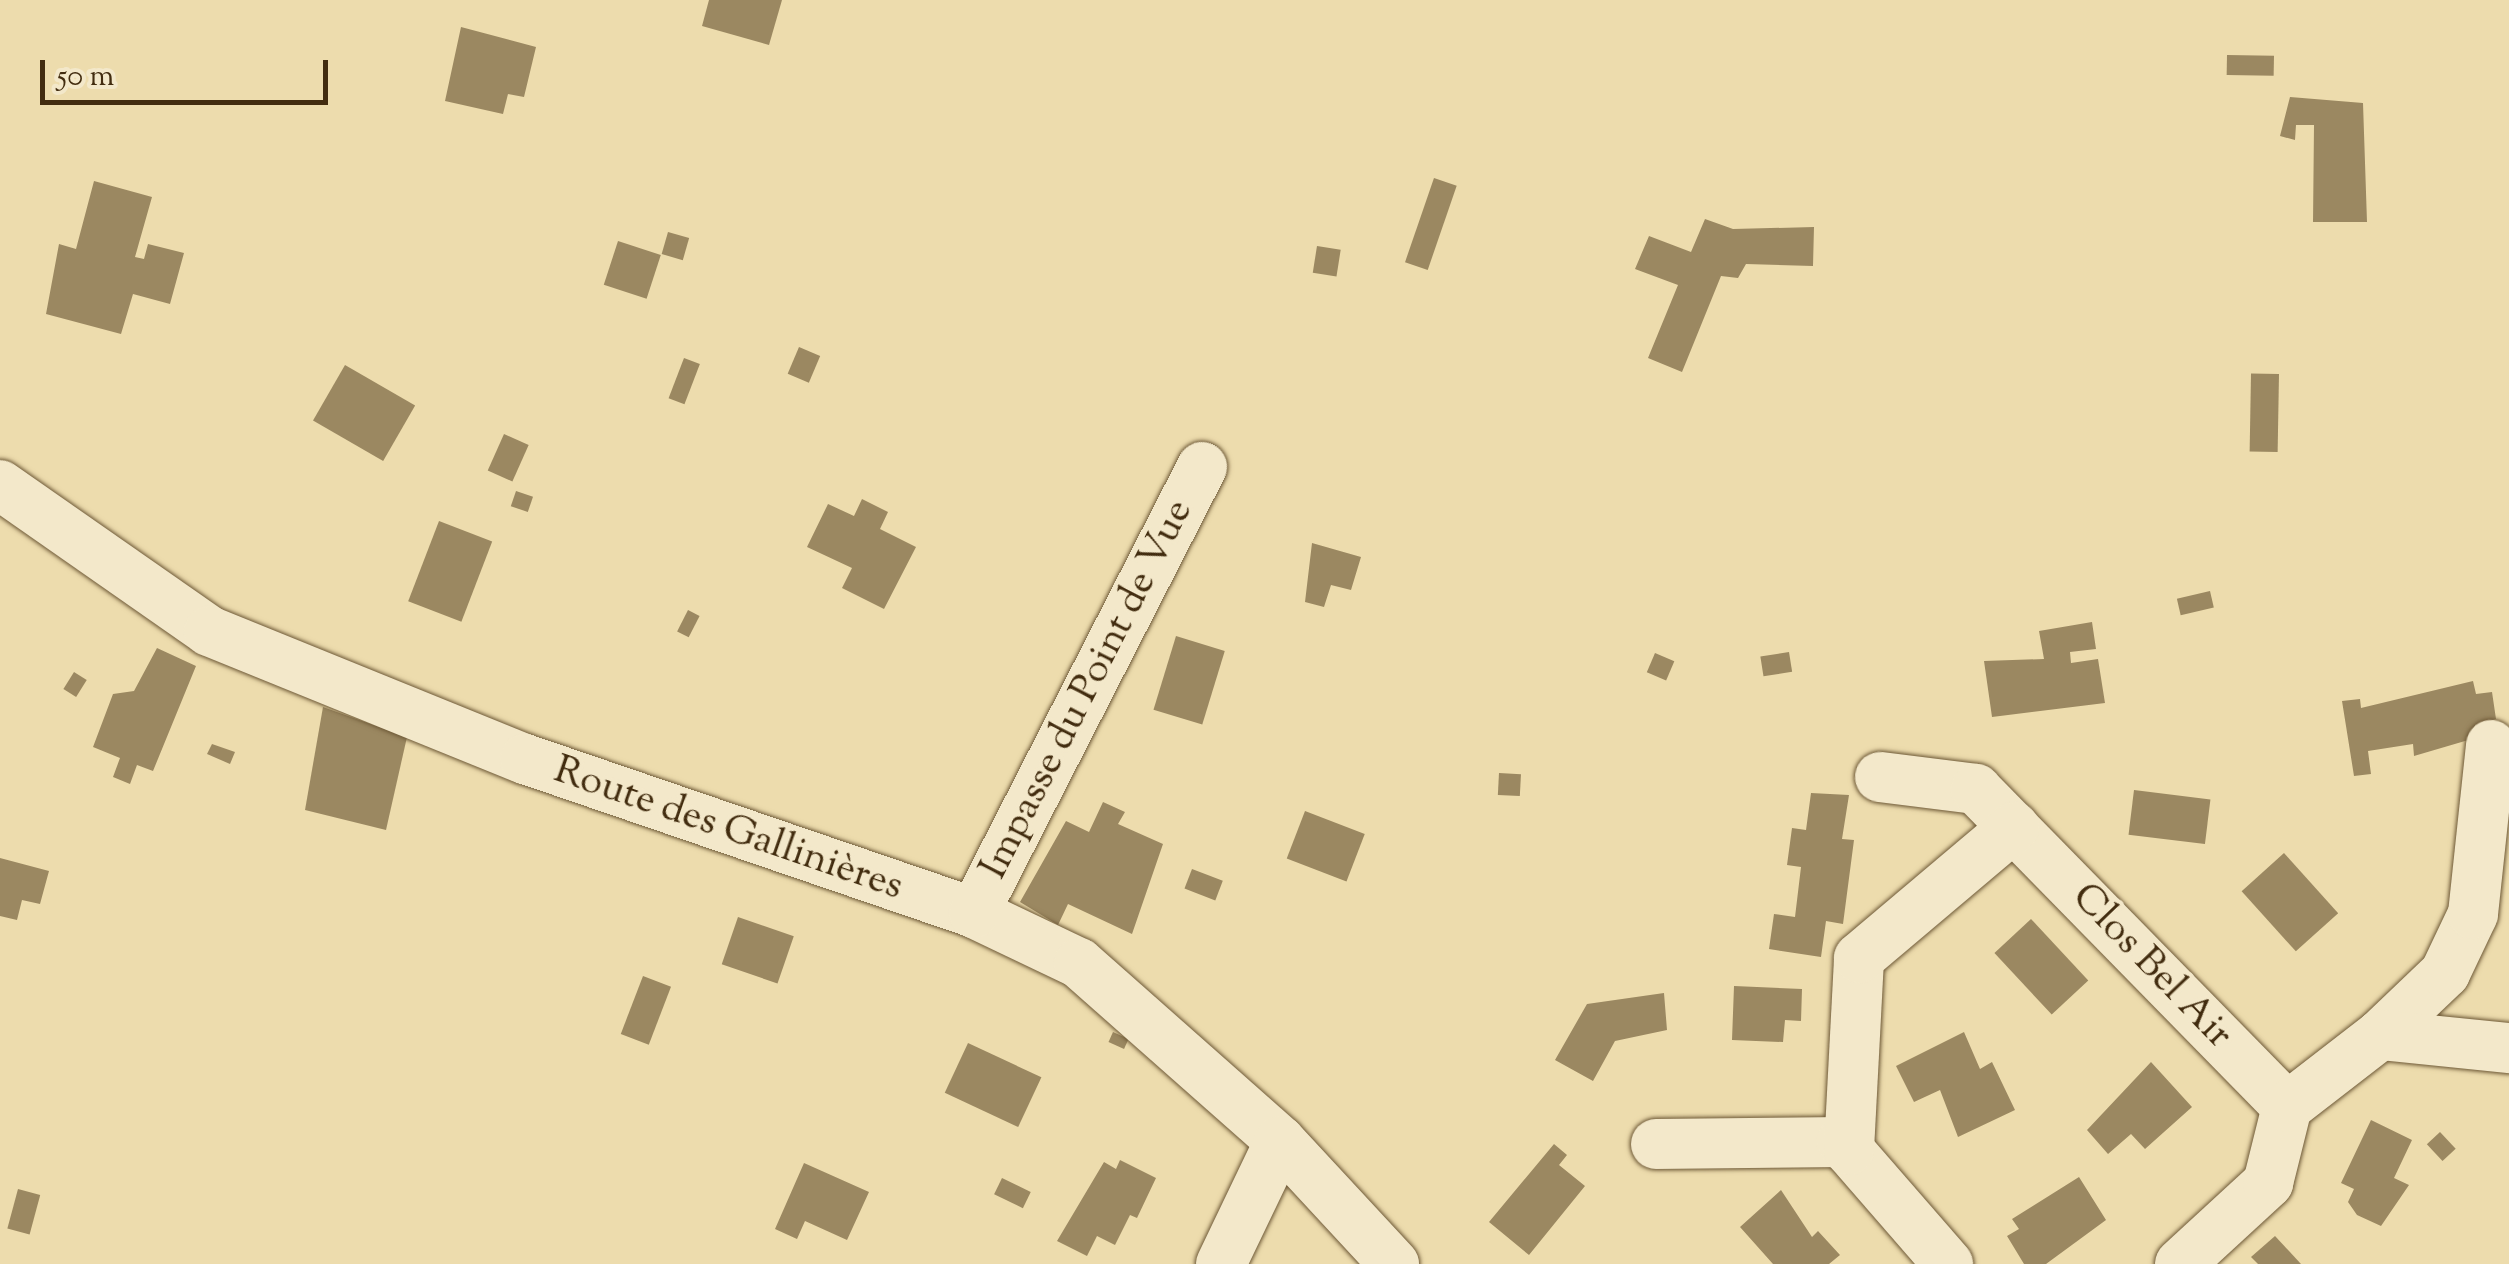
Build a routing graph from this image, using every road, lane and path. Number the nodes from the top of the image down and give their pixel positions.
1 (1202, 467) dead end
2 (0, 485) edge
3 (2491, 745) dead end
4 (1880, 777) dead end
5 (2014, 827) junction
6 (974, 913) junction
7 (2380, 1035) junction
8 (2509, 1048) edge
9 (2287, 1107) junction
10 (1280, 1141) junction
11 (1656, 1144) dead end
12 (1849, 1150) junction
13 (1221, 1264) edge
14 (1394, 1264) edge
15 (1948, 1264) edge
16 (2180, 1264) edge

1 - 6 street, Impasse du Point de Vue
2 - 6 street, Route des Gallinières
3 - 7 street
4 - 5 street, Clos Bel Air
5 - 9 street, Clos Bel Air
5 - 12 street
6 - 10 street, Route des Gallinières
7 - 8 street
7 - 9 street
9 - 16 street
10 - 13 street
10 - 14 street, Route des Gallinières
11 - 12 street
12 - 15 street

